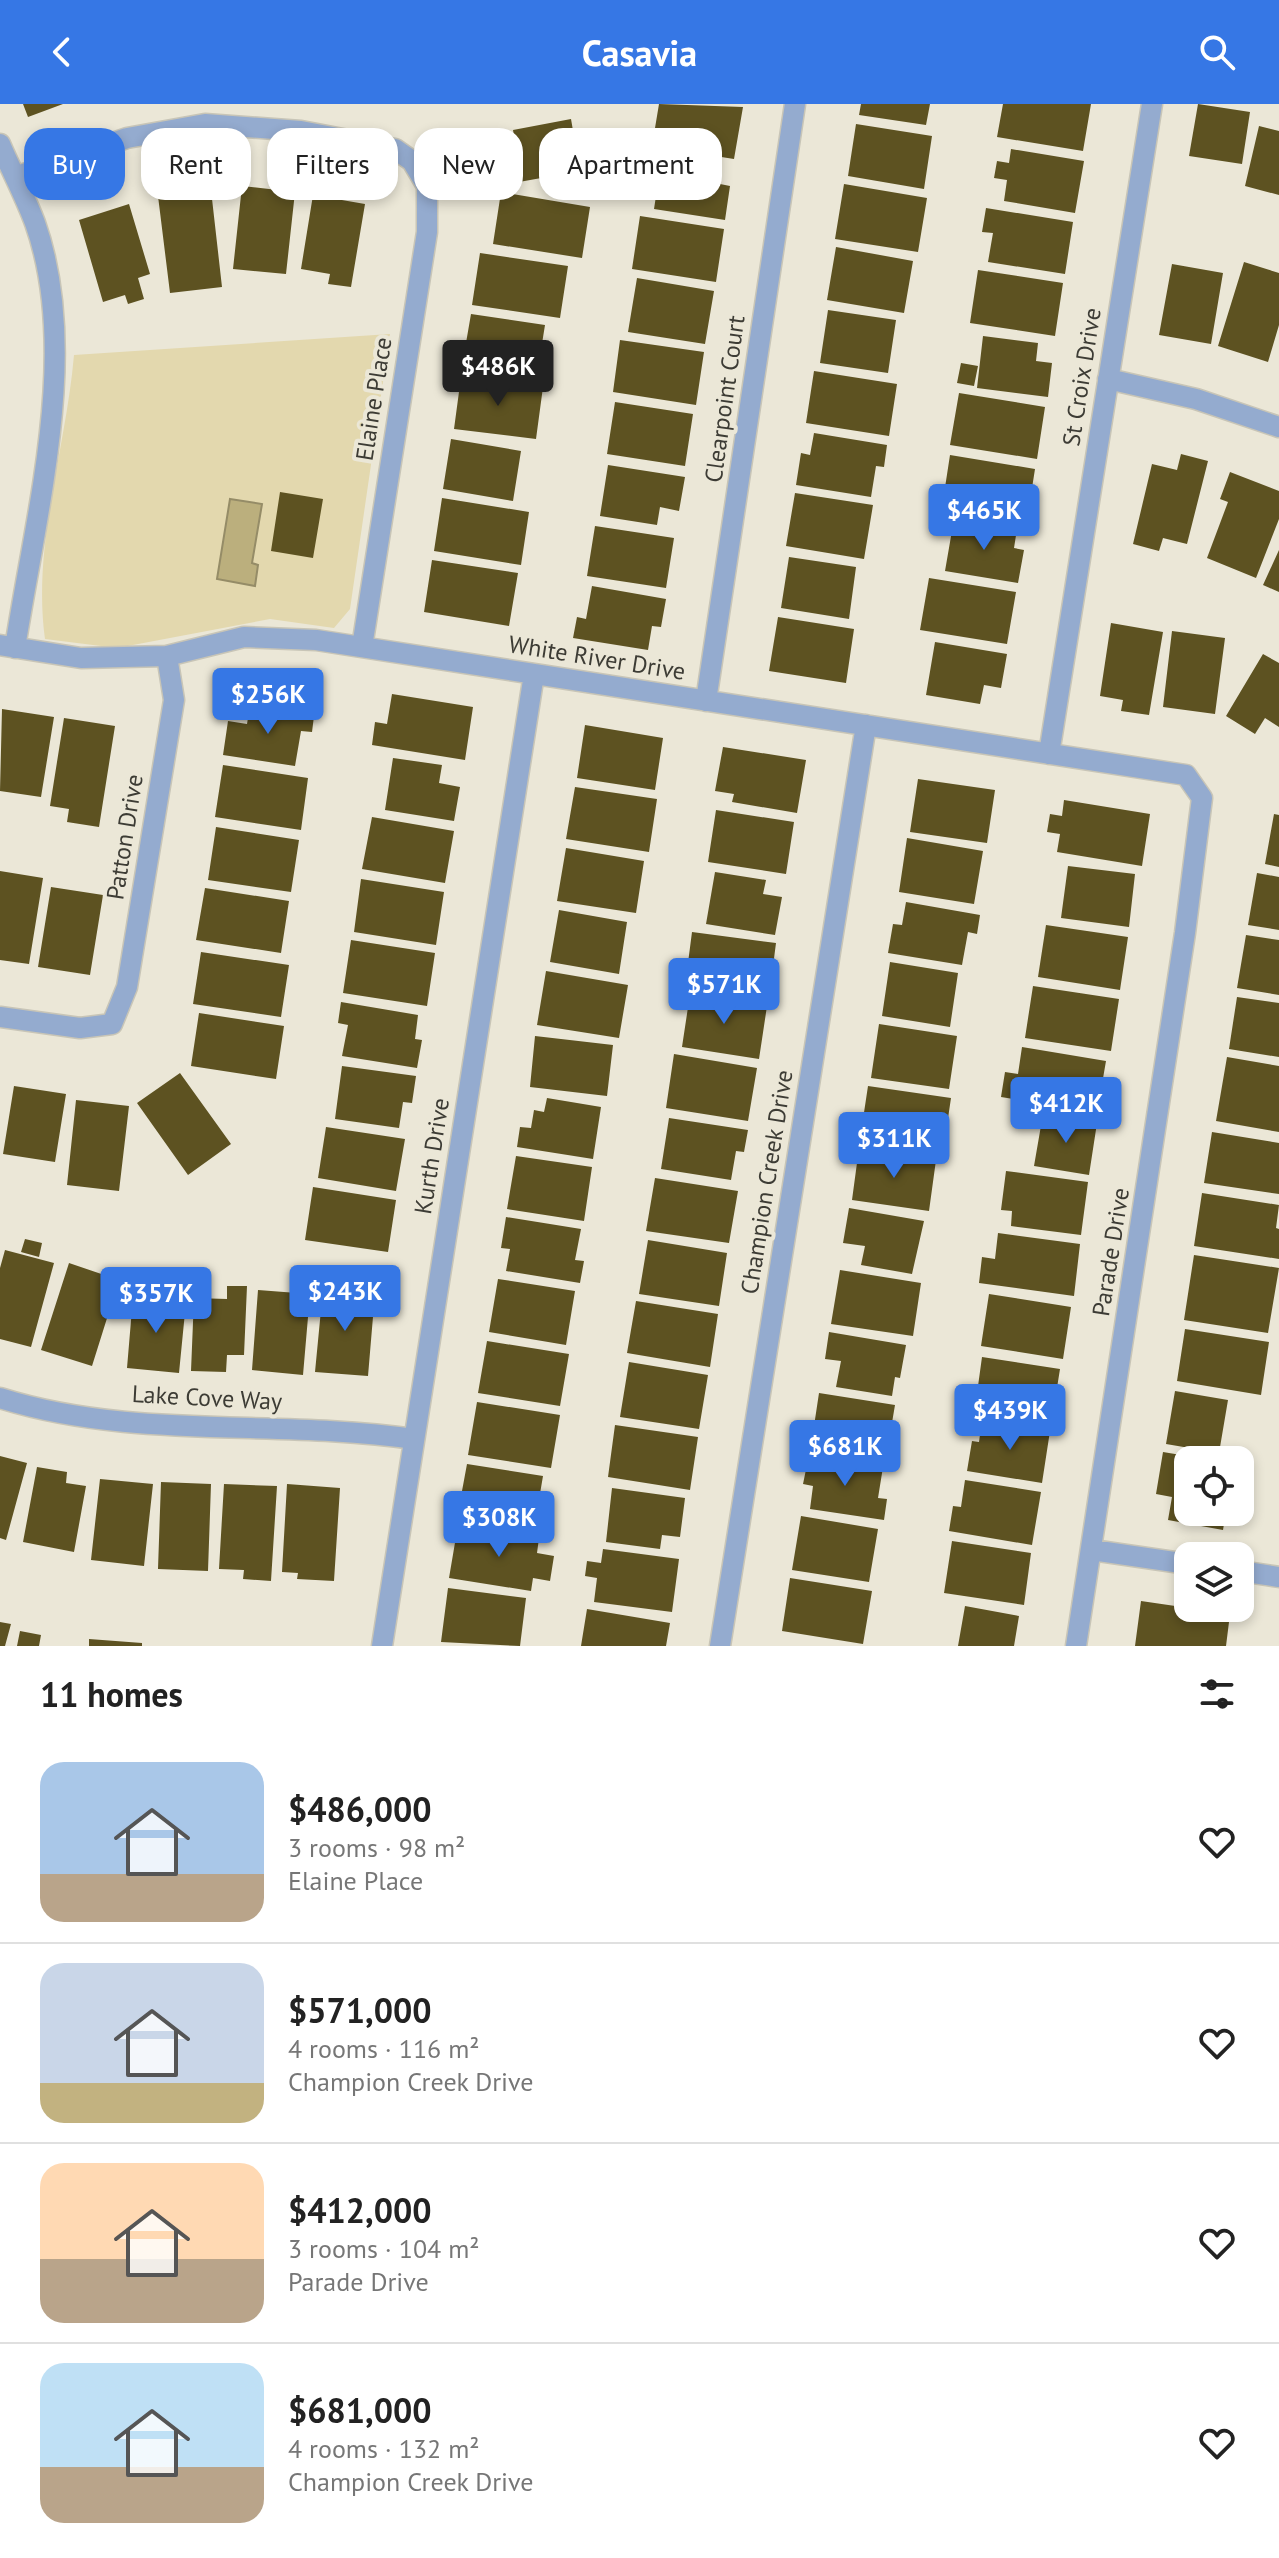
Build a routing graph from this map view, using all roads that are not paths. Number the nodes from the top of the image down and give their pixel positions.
1 (795, 104) edge
2 (1152, 104) edge
3 (0, 144) edge
4 (15, 177) junction
5 (1108, 379) junction
6 (1279, 427) edge
7 (7, 646) edge
8 (362, 647) junction
9 (167, 656) junction
10 (534, 674) junction
11 (706, 701) junction
12 (866, 725) junction
13 (1049, 754) junction
14 (1186, 775) joint
15 (0, 1017) edge
16 (0, 1398) edge
17 (414, 1439) junction
18 (1092, 1550) junction
19 (1174, 1562) edge
20 (1254, 1573) edge
21 (1279, 1577) edge
22 (382, 1646) edge
23 (720, 1646) edge
24 (1076, 1646) edge

1 - 11 street, Clearpoint Court
2 - 5 street, St Croix Drive
3 - 4 street
4 - 7 street
4 - 8 street, Elaine Place
5 - 6 street
5 - 13 street, St Croix Drive
7 - 9 street, White River Drive
8 - 9 street, White River Drive
8 - 10 street, White River Drive
9 - 15 street, Patton Drive
10 - 11 street, White River Drive
10 - 17 street, Kurth Drive
11 - 12 street, White River Drive
12 - 13 street, White River Drive
12 - 23 street, Champion Creek Drive
13 - 14 street, White River Drive
14 - 18 street, Parade Drive
16 - 17 street, Lake Cove Way
17 - 22 street, Kurth Drive
18 - 19 street
18 - 24 street, Parade Drive
20 - 21 street

